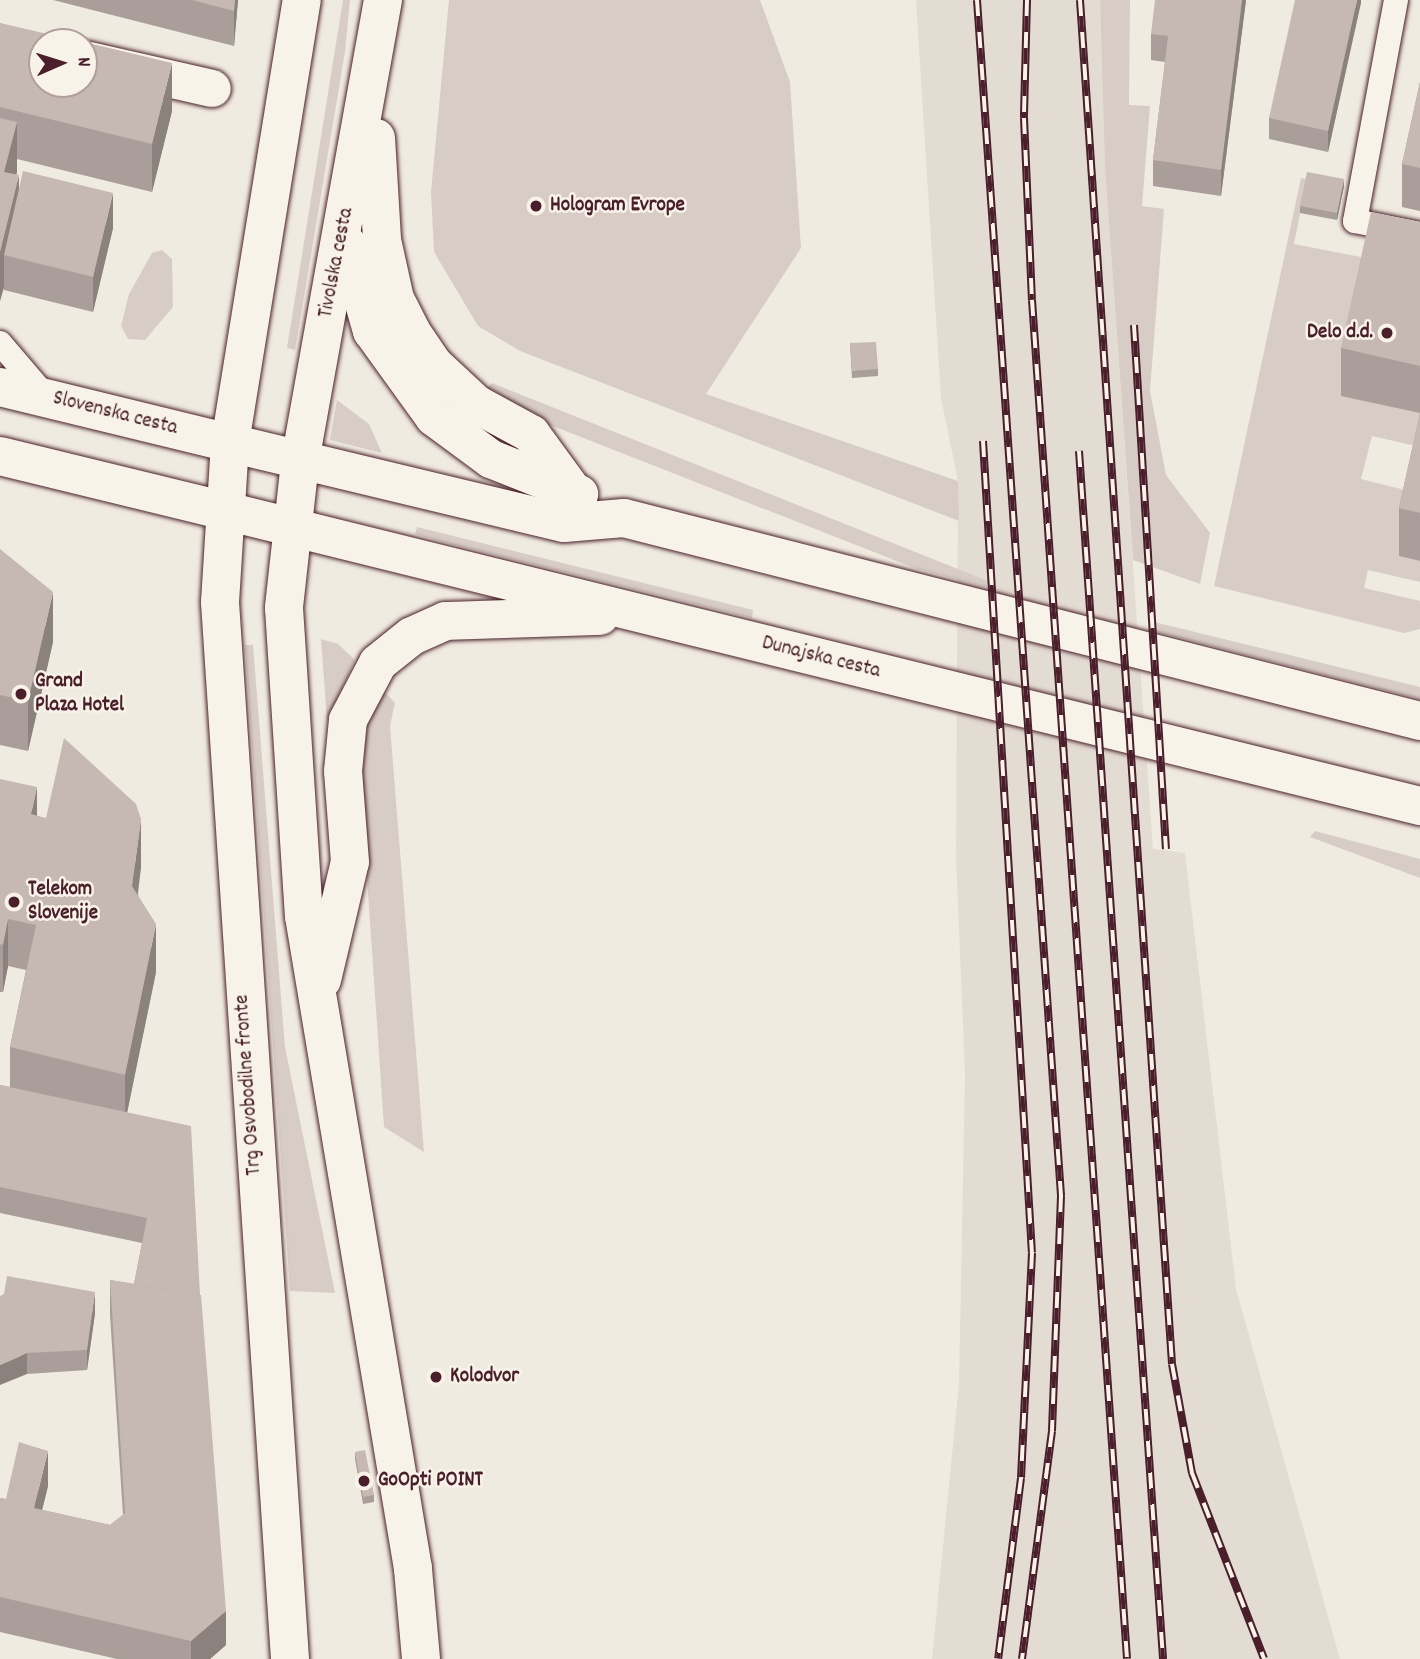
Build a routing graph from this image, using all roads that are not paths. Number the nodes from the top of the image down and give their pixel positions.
1 (302, 0) edge
2 (383, 0) edge
3 (1396, 0) edge
4 (377, 52) junction
5 (98, 62) edge
6 (212, 88) dead end
7 (345, 221) junction
8 (1420, 234) edge
9 (0, 342) edge
10 (0, 387) edge
11 (47, 398) junction
12 (230, 443) junction
13 (0, 456) edge
14 (300, 462) junction
15 (572, 490) junction
16 (222, 510) junction
17 (624, 518) junction
18 (290, 527) junction
19 (644, 615) junction
20 (1420, 721) edge
21 (1420, 806) edge
22 (318, 995) junction
23 (290, 1659) edge
24 (421, 1659) edge

1 - 12 main road
2 - 4 main road, Tivolska cesta
3 - 8 lane
4 - 7 main road, Tivolska cesta
4 - 15 main road
5 - 6 street
7 - 14 main road, Tivolska cesta
7 - 15 main road
9 - 11 lane
10 - 11 main road, Slovenska cesta
11 - 12 main road, Slovenska cesta
12 - 14 main road
12 - 16 main road
13 - 16 main road
14 - 17 main road
14 - 18 main road, Tivolska cesta
15 - 17 main road
16 - 18 main road, Dunajska cesta
16 - 23 main road, Trg Osvobodilne fronte
17 - 20 main road
18 - 19 main road, Dunajska cesta
18 - 22 main road
19 - 21 main road, Dunajska cesta
19 - 22 main road
22 - 24 main road

